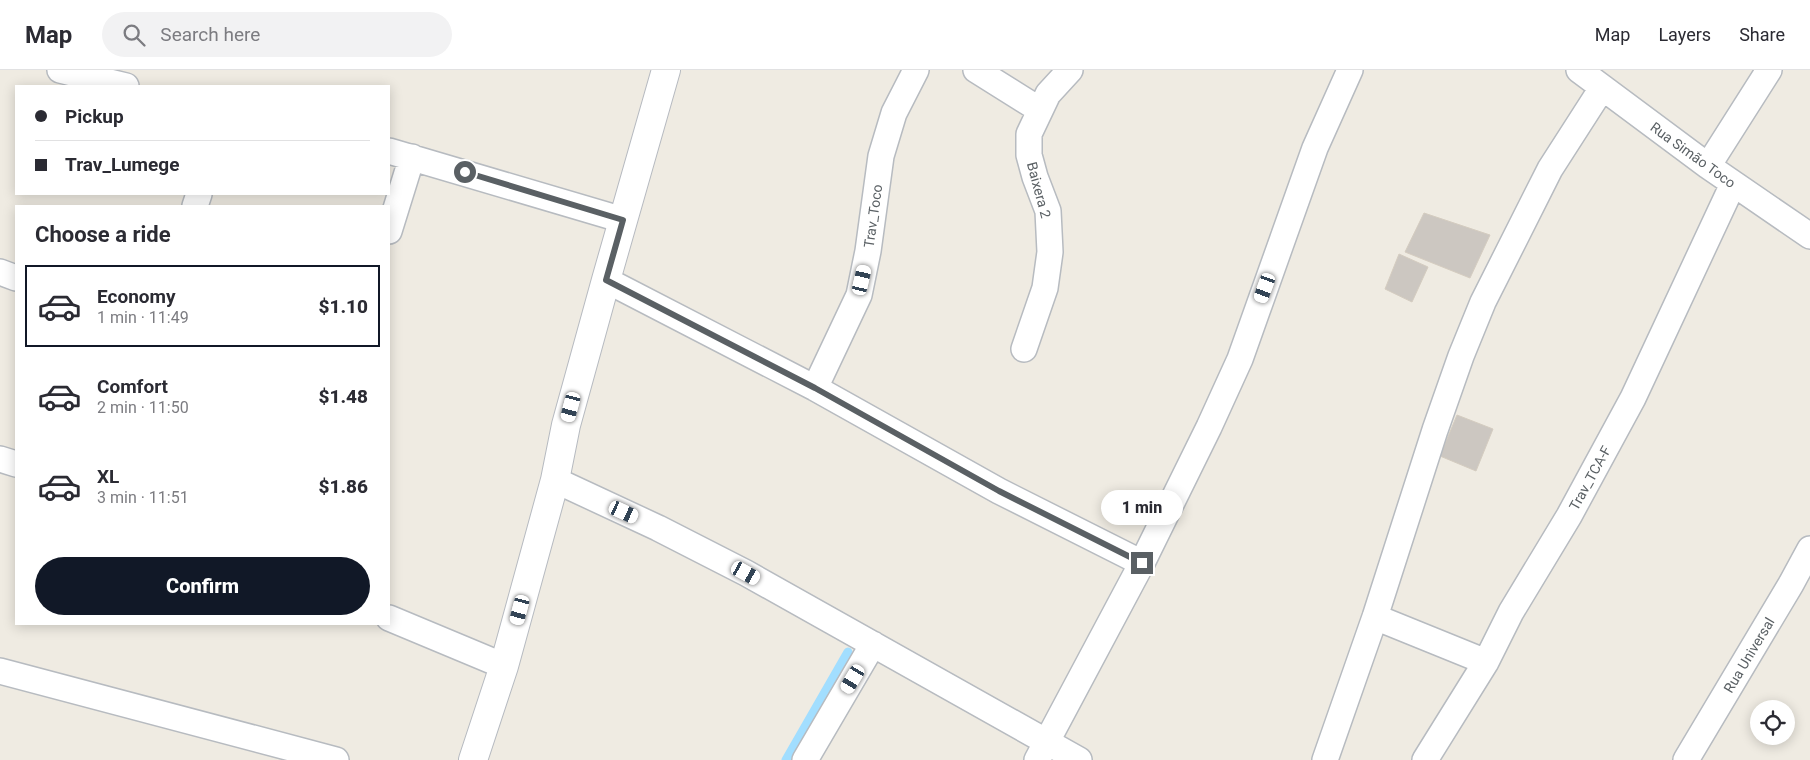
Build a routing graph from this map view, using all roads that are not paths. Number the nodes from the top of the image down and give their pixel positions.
1 (60, 70) edge
2 (666, 70) edge
3 (916, 70) edge
4 (976, 70) edge
5 (1070, 70) edge
6 (1350, 70) edge
7 (1579, 70) edge
8 (1769, 70) edge
9 (122, 85) edge
10 (1602, 88) junction
11 (1040, 110) junction
12 (400, 154) edge
13 (1708, 166) junction
14 (1733, 184) junction
15 (623, 220) junction
16 (390, 224) edge
17 (1810, 236) edge
18 (0, 272) edge
19 (15, 278) edge
20 (606, 280) junction
21 (1024, 349) dead end
22 (815, 388) junction
23 (0, 459) edge
24 (15, 464) edge
25 (555, 480) junction
26 (1810, 549) edge
27 (1142, 563) junction
28 (1801, 589) edge
29 (1375, 617) junction
30 (390, 618) edge
31 (873, 644) junction
32 (1486, 662) junction
33 (504, 666) junction
34 (0, 671) edge
35 (1041, 751) edge
36 (336, 760) edge
37 (473, 760) edge
38 (805, 760) edge
39 (1079, 760) edge
40 (1325, 760) edge
41 (1425, 760) edge
42 (1686, 760) edge

1 - 9 street
2 - 15 street
3 - 22 street, Trav_Toco
4 - 11 street
5 - 11 street, Baixera 2
6 - 27 street
7 - 10 street, Rua Simão Toco
8 - 13 street
10 - 13 street, Rua Simão Toco
10 - 29 street
11 - 21 street, Baixera 2
12 - 15 street
12 - 16 street
13 - 14 street, Rua Simão Toco
14 - 17 street, Rua Simão Toco
14 - 32 street, Trav_TCA-F
15 - 20 street
18 - 19 street
20 - 22 street
20 - 25 street
22 - 27 street
23 - 24 street
25 - 31 street
25 - 33 street
26 - 28 street, Rua Universal
27 - 35 street
28 - 42 street, Rua Universal
29 - 32 street
29 - 40 street
30 - 33 street
31 - 35 street
31 - 38 street
32 - 41 street, Trav_TCA-F
33 - 37 street
34 - 36 street
35 - 39 street

